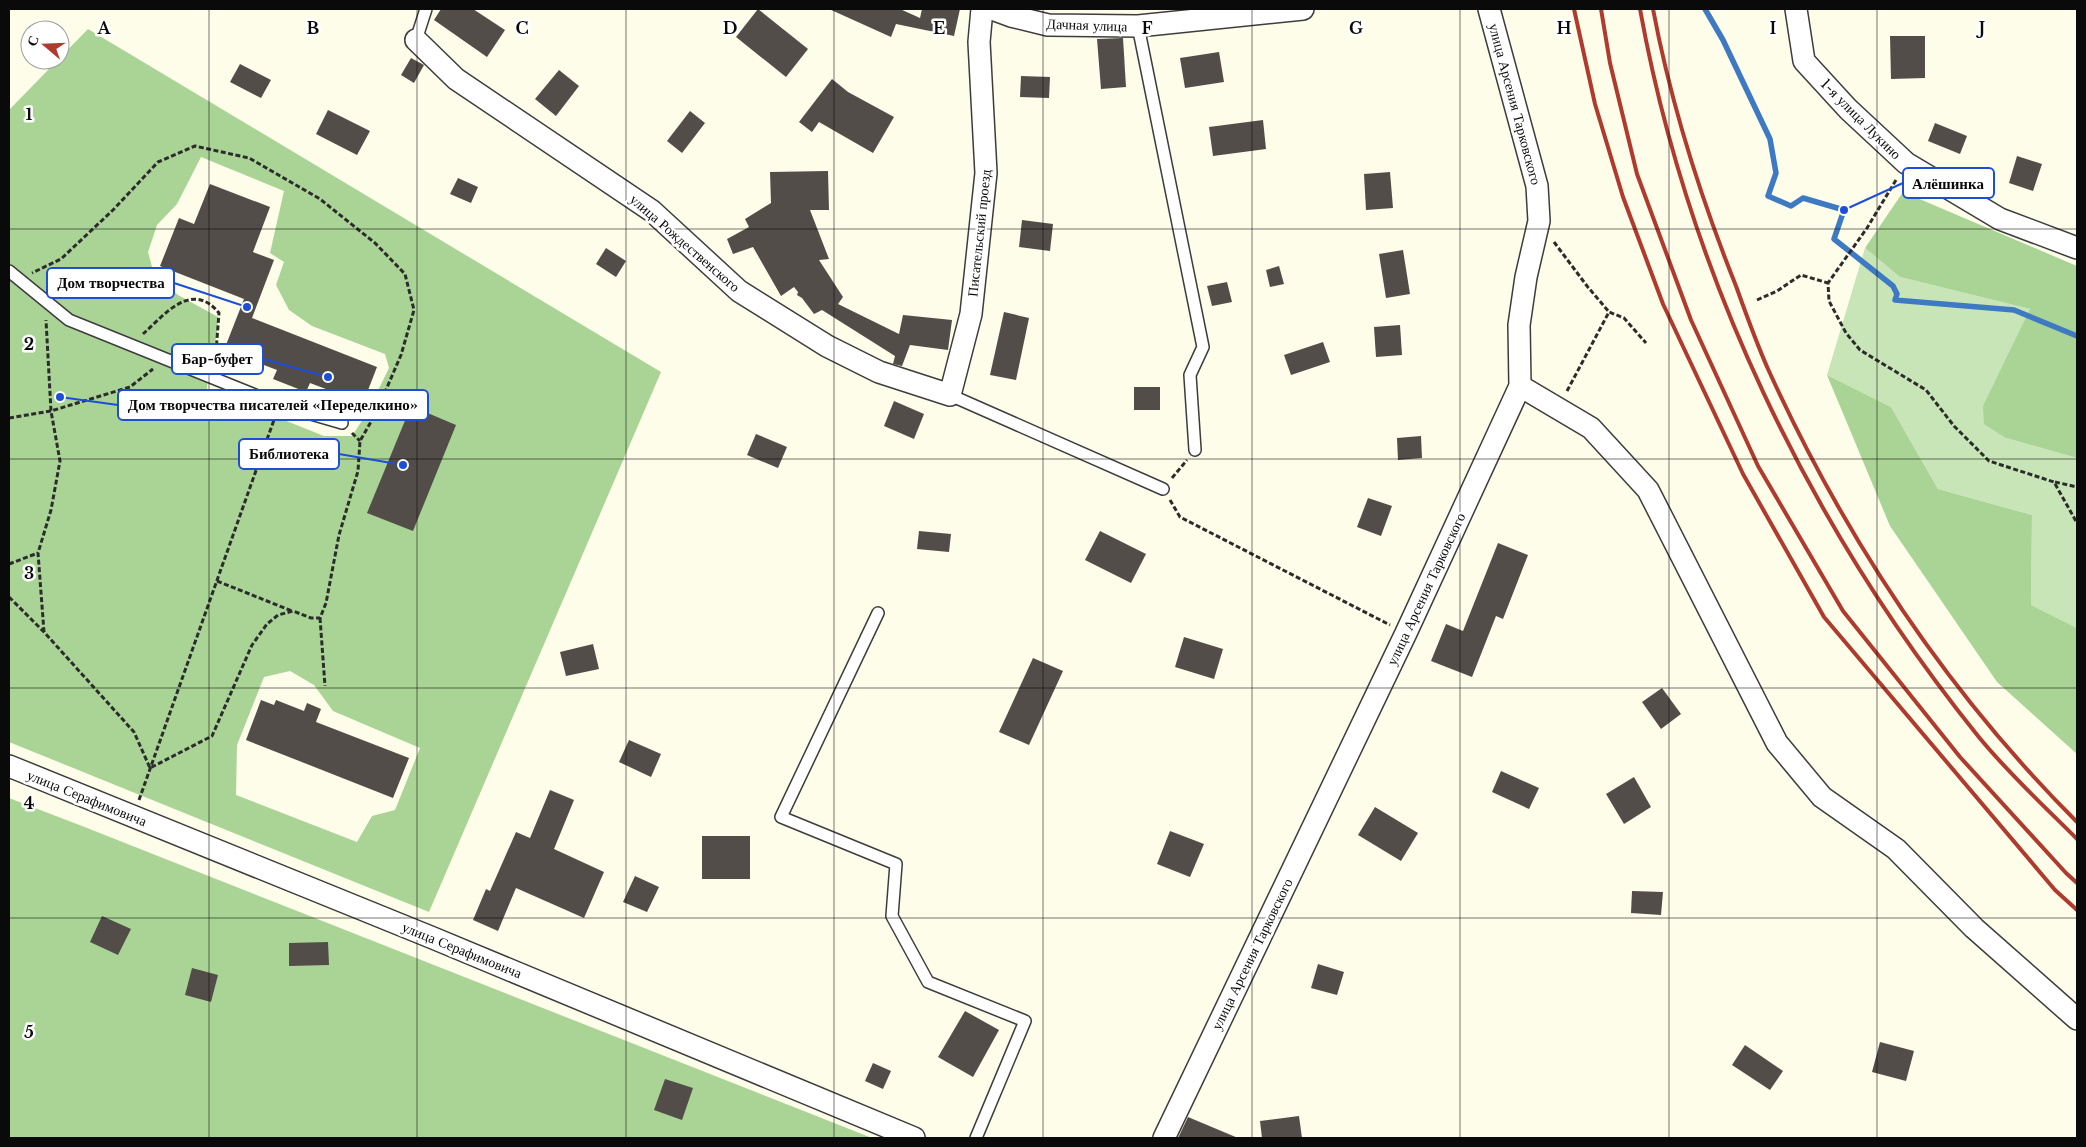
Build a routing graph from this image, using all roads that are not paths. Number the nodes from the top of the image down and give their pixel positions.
1 (426, 9) edge
2 (982, 9) edge
3 (992, 9) edge
4 (1303, 9) edge
5 (1489, 9) edge
6 (1796, 9) edge
7 (1138, 26) junction
8 (416, 40) joint
9 (2077, 248) edge
10 (9, 272) edge
11 (1520, 386) junction
12 (950, 395) junction
13 (342, 423) dead end
14 (1195, 450) road end
15 (1163, 489) road end
16 (878, 613) dead end
17 (9, 766) edge
18 (2077, 1019) edge
19 (914, 1138) edge
20 (976, 1138) edge
21 (1164, 1138) edge

1 - 8 lane
2 - 12 street, Писательский проезд
3 - 7 street, Дачная улица
4 - 7 street, Дачная улица
5 - 11 street, улица Арсения Тарковского
6 - 9 street, 1-я улица Лукино
7 - 14 lane
8 - 12 street, улица Рождественского
10 - 13 lane
11 - 18 street
11 - 21 street, улица Арсения Тарковского
12 - 15 lane
16 - 20 lane
17 - 19 street, улица Серафимовича

